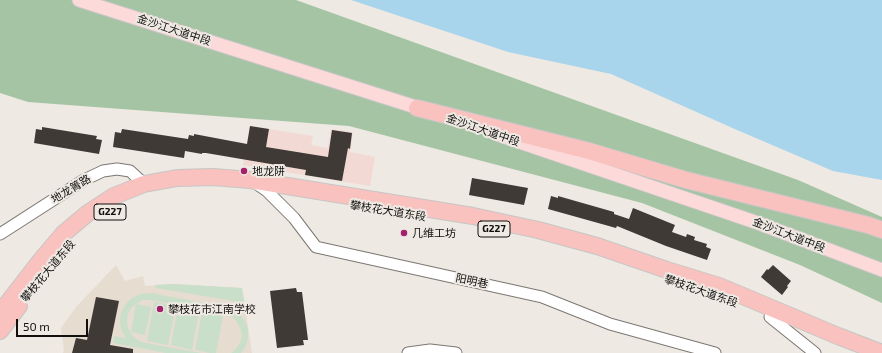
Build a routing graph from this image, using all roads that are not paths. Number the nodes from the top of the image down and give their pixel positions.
1 (79, 0) edge
2 (417, 108) joint
3 (479, 126) junction
4 (250, 180) junction
5 (144, 184) junction
6 (267, 191) junction
7 (882, 230) edge
8 (0, 234) edge
9 (882, 270) edge
10 (0, 313) edge
11 (770, 317) junction
12 (0, 331) edge
13 (841, 341) junction
14 (408, 353) edge
15 (456, 353) edge
16 (715, 353) edge
17 (815, 353) edge
18 (862, 353) edge
19 (882, 353) edge

1 - 2 main road, 金沙江大道中段
2 - 3 highway
3 - 7 highway
3 - 9 main road, 金沙江大道中段
4 - 5 highway, 攀枝花大道东段 / G227
4 - 6 street, 阳明巷
4 - 13 highway, 攀枝花大道东段 / G227
5 - 8 street, 地龙箐路
5 - 10 highway, 攀枝花大道东段 / G227
6 - 11 highway, 攀枝花大道东段 / G227
6 - 12 highway, 攀枝花大道东段 / G227
6 - 16 street, 阳明巷
11 - 13 highway, 攀枝花大道东段 / G227
11 - 17 street
13 - 18 highway, 攀枝花大道东段 / G227
13 - 19 highway, G227
14 - 15 street

